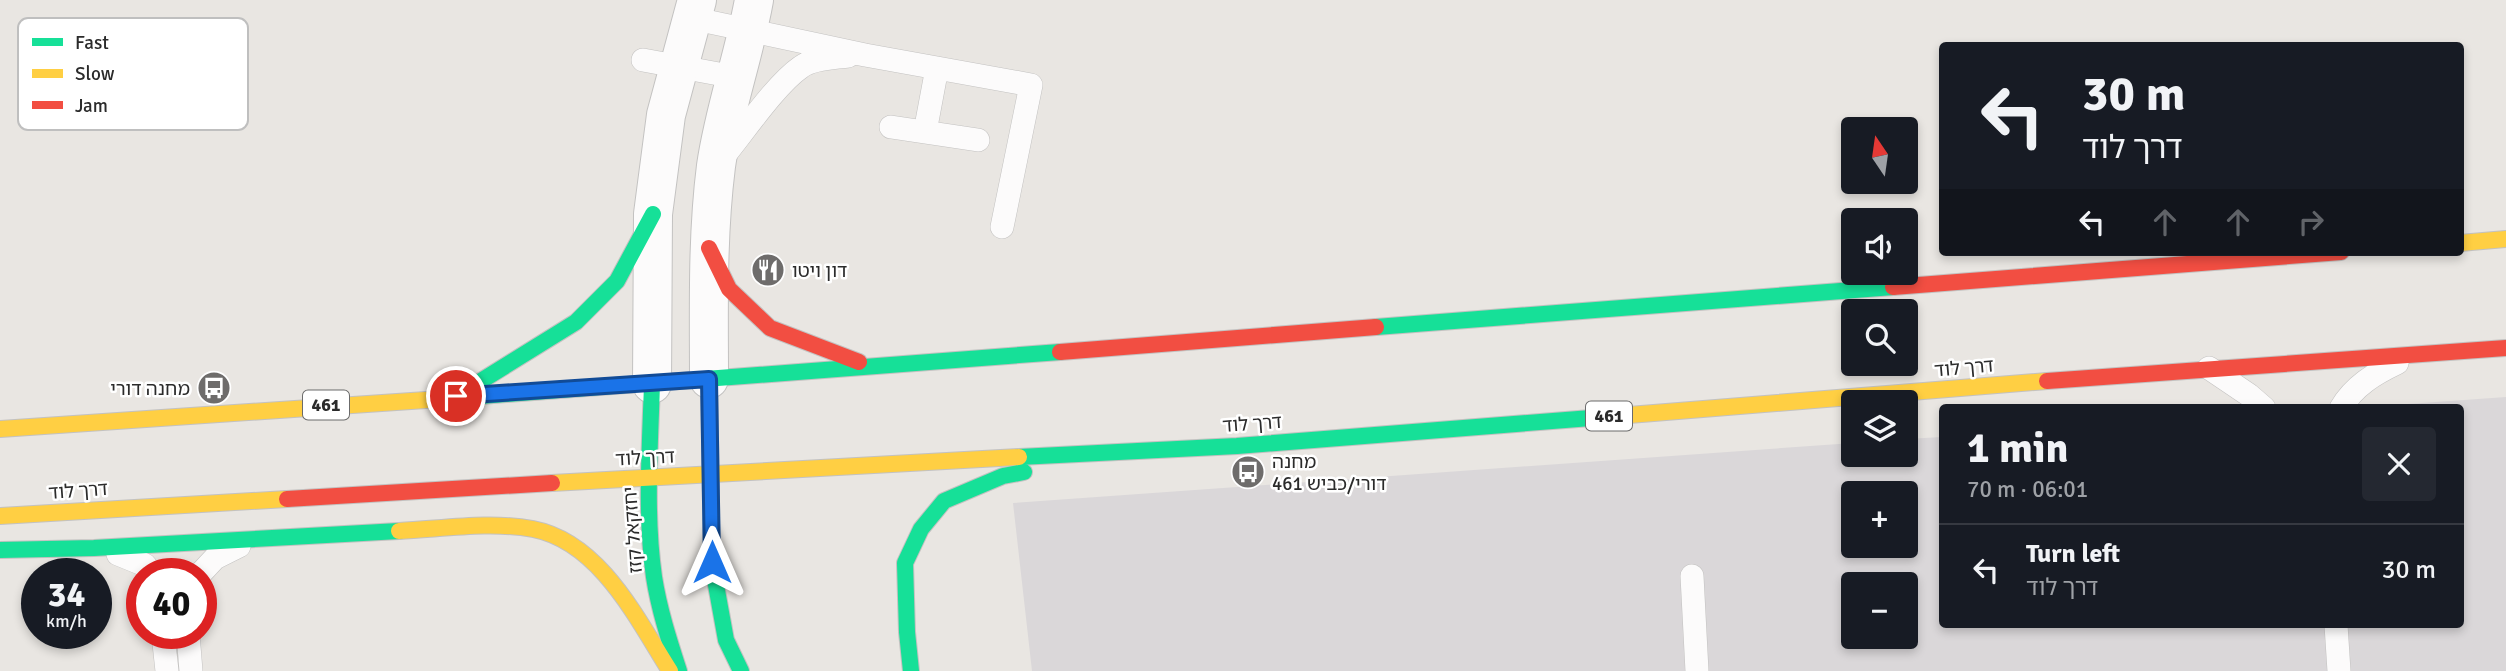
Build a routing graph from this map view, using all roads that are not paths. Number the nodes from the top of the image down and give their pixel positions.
1 (694, 9) edge
2 (751, 15) edge
3 (865, 55) junction
4 (661, 63) junction
5 (937, 68) junction
6 (735, 76) junction
7 (891, 127) dead end
8 (925, 132) junction
9 (978, 140) dead end
10 (716, 165) junction
11 (653, 214) junction
12 (1002, 228) dead end
13 (2506, 239) edge
14 (2464, 243) edge
15 (709, 248) junction
16 (2289, 256) edge
17 (2506, 348) edge
18 (2413, 355) junction
19 (867, 366) junction
20 (2209, 368) junction
21 (709, 379) junction
22 (652, 384) junction
23 (456, 396) junction
24 (2259, 404) edge
25 (2343, 404) edge
26 (0, 429) edge
27 (1133, 452) junction
28 (712, 475) junction
29 (649, 477) junction
30 (0, 516) edge
31 (255, 538) junction
32 (94, 548) junction
33 (0, 550) edge
34 (129, 558) edge
35 (215, 558) edge
36 (1692, 576) dead end
37 (2336, 628) edge
38 (165, 649) edge
39 (189, 649) edge
40 (167, 671) edge
41 (191, 671) edge
42 (670, 671) edge
43 (680, 671) edge
44 (741, 671) edge
45 (911, 671) edge
46 (1698, 671) edge
47 (2339, 671) edge

1 - 2 lane
1 - 4 street
2 - 3 lane
2 - 6 street
3 - 5 lane
3 - 10 lane
4 - 6 lane
4 - 11 street
5 - 8 lane
5 - 12 lane
6 - 10 street
7 - 8 lane
8 - 9 lane
10 - 15 street
11 - 22 street
11 - 23 main road
13 - 14 main road
15 - 19 main road
15 - 21 street
16 - 19 main road, 461
17 - 18 main road, דרך לוד / 461
18 - 20 main road, דרך לוד / 461
18 - 25 lane
19 - 21 main road, 461
20 - 24 lane
20 - 27 main road, דרך לוד / 461
21 - 22 main road, 461
21 - 28 main road
22 - 23 main road, 461
22 - 29 main road, יחזקאל קזז
23 - 26 main road, 461
27 - 28 main road, דרך לוד / 461
27 - 45 main road
28 - 29 main road, דרך לוד / 461
28 - 44 main road
29 - 30 main road, דרך לוד / 461
29 - 43 main road, יחזקאל קזז
31 - 32 main road
31 - 35 lane
31 - 42 main road
32 - 33 main road
32 - 34 lane
36 - 46 lane
37 - 47 lane
38 - 40 lane
39 - 41 lane

